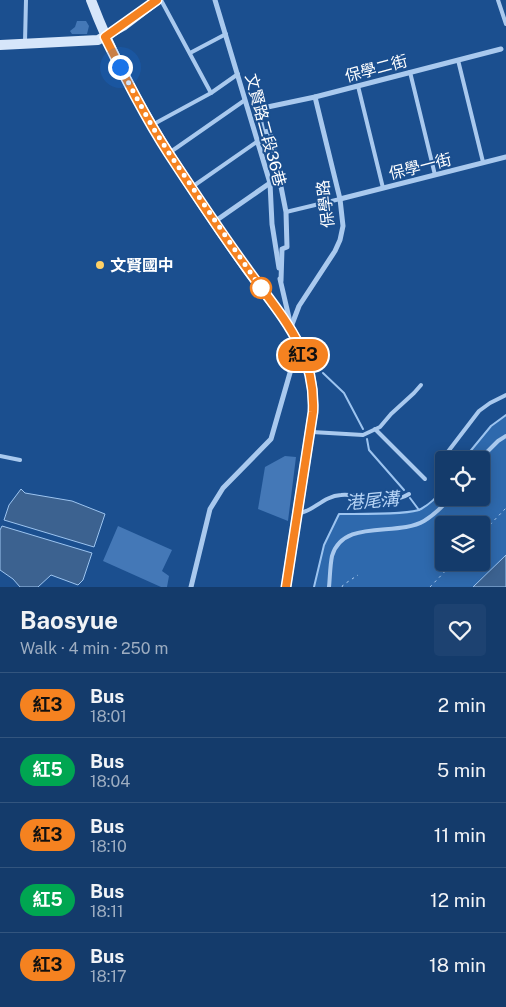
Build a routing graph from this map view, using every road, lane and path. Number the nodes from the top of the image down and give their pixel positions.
1 (26, 0) edge
2 (92, 0) edge
3 (157, 0) edge
4 (161, 0) edge
5 (215, 0) edge
6 (498, 0) edge
7 (506, 24) edge
8 (226, 34) junction
9 (105, 37) junction
10 (25, 44) junction
11 (0, 45) edge
12 (504, 51) edge
13 (190, 53) junction
14 (458, 60) junction
15 (410, 72) junction
16 (238, 74) junction
17 (358, 86) junction
18 (211, 94) junction
19 (315, 97) junction
20 (245, 100) junction
21 (152, 126) junction
22 (258, 140) junction
23 (169, 153) junction
24 (506, 157) edge
25 (482, 162) junction
26 (435, 175) junction
27 (270, 183) junction
28 (192, 187) junction
29 (382, 188) junction
30 (340, 199) junction
31 (286, 212) junction
32 (214, 222) junction
33 (281, 281) junction
34 (291, 327) junction
35 (298, 345) junction
36 (421, 385) dead end
37 (506, 396) edge
38 (375, 429) junction
39 (309, 432) junction
40 (506, 436) edge
41 (448, 451) edge
42 (488, 451) edge
43 (0, 456) edge
44 (20, 460) dead end
45 (425, 479) dead end
46 (409, 494) dead end
47 (443, 506) edge
48 (506, 508) edge
49 (297, 513) junction
50 (490, 525) edge
51 (445, 571) edge
52 (358, 575) dead end
53 (191, 587) edge
54 (286, 587) edge
55 (329, 587) edge
56 (342, 587) edge
57 (430, 587) edge

1 - 10 lane
2 - 9 main road
3 - 9 main road
4 - 13 lane
5 - 8 street, 文賢路二段36巷
6 - 7 lane
8 - 13 lane
8 - 16 street, 文賢路二段36巷
9 - 10 main road
9 - 21 main road
10 - 11 main road
12 - 14 street, 保學二街
13 - 18 lane
14 - 15 street, 保學二街
14 - 25 lane
15 - 17 street, 保學二街
15 - 26 lane
16 - 18 lane
16 - 20 street, 文賢路二段36巷
17 - 19 street, 保學二街
17 - 29 lane
18 - 21 lane
19 - 30 street, 保學路
19 - 31 street, 保學二街
20 - 22 street, 文賢路二段36巷
20 - 23 lane
21 - 23 main road
22 - 27 street, 文賢路二段36巷
22 - 28 lane
23 - 28 main road
24 - 25 street, 保學一街
25 - 26 street, 保學一街
26 - 29 street, 保學一街
27 - 32 street
27 - 33 street, 文賢路二段36巷
28 - 32 main road
29 - 30 street, 保學一街
30 - 31 lane
30 - 34 street, 保學路
31 - 33 street
32 - 34 main road
33 - 34 street, 文賢路二段36巷
34 - 35 main road
35 - 39 main road
35 - 53 street
36 - 38 lane
37 - 41 lane
38 - 39 lane
38 - 45 lane
39 - 49 main road
40 - 42 lane
43 - 44 lane
46 - 49 lane
47 - 55 lane
48 - 50 path
49 - 54 main road
51 - 57 path
52 - 56 path

